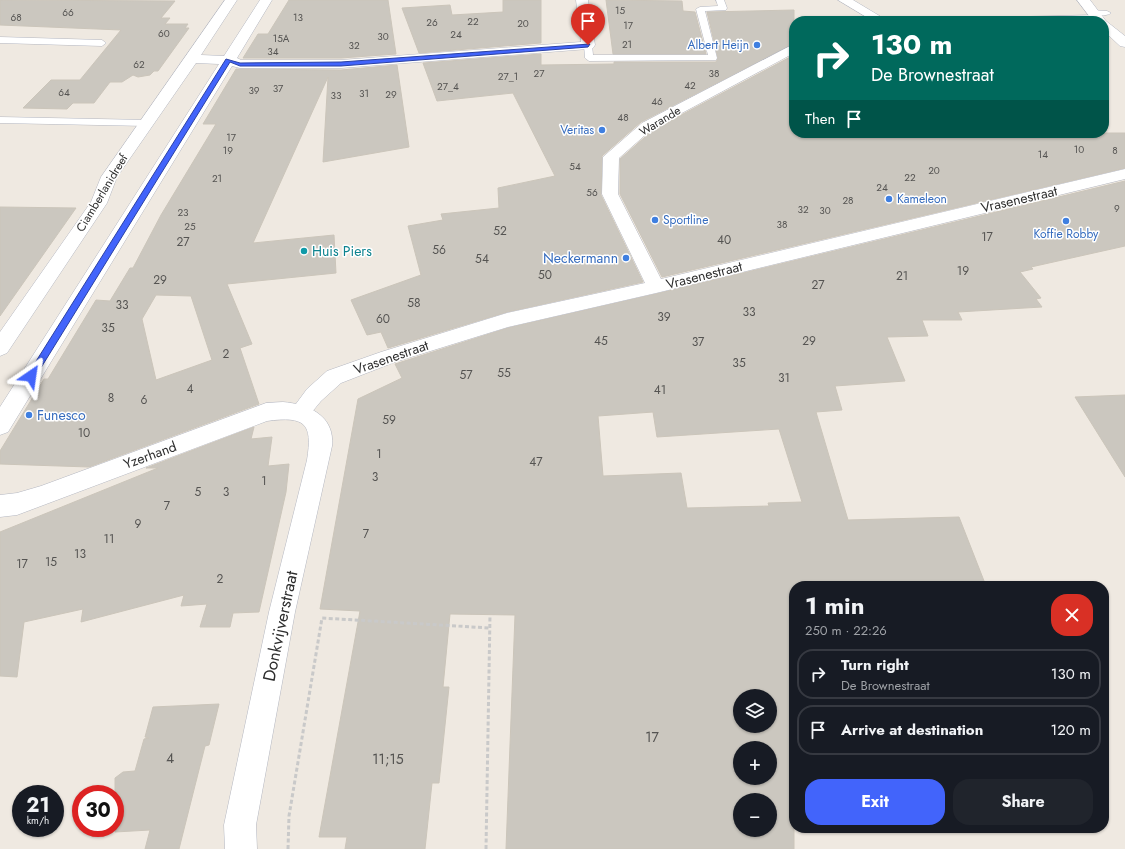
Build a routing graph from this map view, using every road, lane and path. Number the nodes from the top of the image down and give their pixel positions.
1 (231, 0) edge
2 (266, 0) edge
3 (582, 0) edge
4 (720, 0) edge
5 (844, 0) edge
6 (1083, 0) edge
7 (873, 16) edge
8 (1098, 16) edge
9 (1109, 27) edge
10 (0, 40) edge
11 (102, 42) dead end
12 (1125, 43) edge
13 (588, 45) junction
14 (789, 51) edge
15 (192, 59) junction
16 (228, 60) junction
17 (0, 120) edge
18 (147, 124) junction
19 (1125, 174) edge
20 (656, 287) junction
21 (0, 348) edge
22 (300, 412) junction
23 (0, 426) edge
24 (0, 506) edge
25 (490, 615) dead end
26 (490, 628) junction
27 (241, 849) edge
28 (288, 849) edge
29 (486, 849) edge

1 - 15 street, Ciamberlanidreef
2 - 16 street
3 - 13 street
4 - 13 lane
5 - 7 street
6 - 8 street
9 - 12 street
10 - 11 lane
13 - 16 street
14 - 20 street, Warande
15 - 16 street
15 - 18 street, Ciamberlanidreef
16 - 23 street
17 - 18 lane
18 - 21 street, Ciamberlanidreef
19 - 20 street, Vrasenestraat
20 - 22 street, Vrasenestraat
22 - 24 street, Yzerhand
22 - 27 street, Donkvijverstraat
25 - 26 path
26 - 28 path
26 - 29 path

